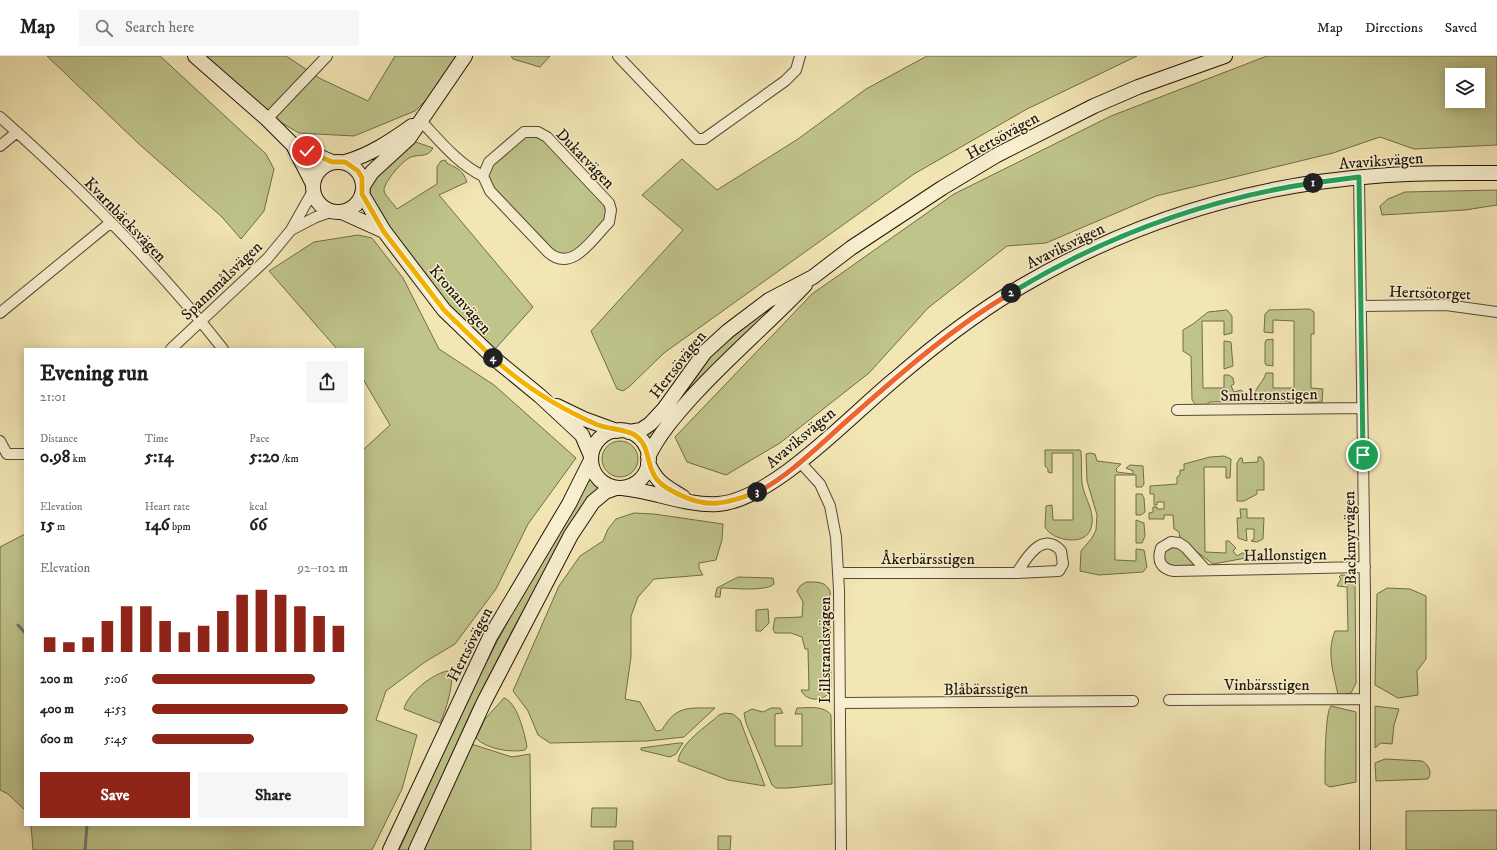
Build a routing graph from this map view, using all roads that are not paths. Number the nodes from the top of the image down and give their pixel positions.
1 (195, 56) edge
2 (327, 56) edge
3 (465, 56) edge
4 (800, 56) edge
5 (1225, 56) edge
6 (622, 57) edge
7 (0, 117) edge
8 (267, 119) junction
9 (420, 120) junction
10 (17, 132) junction
11 (293, 145) junction
12 (0, 146) edge
13 (339, 162) junction
14 (1497, 173) edge
15 (483, 176) junction
16 (1359, 177) junction
17 (313, 187) junction
18 (363, 190) junction
19 (338, 211) junction
20 (110, 223) junction
21 (291, 230) junction
22 (384, 232) junction
23 (813, 277) junction
24 (1361, 306) junction
25 (1497, 312) edge
26 (0, 313) edge
27 (201, 322) junction
28 (172, 348) edge
29 (222, 348) edge
30 (540, 396) junction
31 (1362, 408) junction
32 (1177, 410) dead end
33 (623, 432) junction
34 (0, 440) edge
35 (24, 454) edge
36 (591, 458) junction
37 (648, 460) junction
38 (799, 461) junction
39 (619, 488) junction
40 (689, 500) junction
41 (1365, 567) junction
42 (1206, 570) dead end
43 (839, 573) junction
44 (1017, 573) junction
45 (1365, 699) junction
46 (1169, 700) dead end
47 (1133, 701) dead end
48 (840, 703) junction
49 (390, 850) edge
50 (416, 850) edge
51 (841, 850) edge
52 (1365, 850) edge

1 - 8 street
2 - 8 street
3 - 9 street
4 - 6 street
5 - 23 street, Hertsövägen
7 - 10 street, Kvarnbäcksvägen
8 - 11 street
9 - 13 street
9 - 15 street, Dukatvägen
9 - 18 street
10 - 12 street
10 - 20 street, Kvarnbäcksvägen
11 - 13 street
11 - 17 street
13 - 17 street
13 - 18 street
14 - 16 street, Avaviksvägen
15 - 15 street, Dukatvägen
16 - 24 street, Backmyrvägen
16 - 38 street, Avaviksvägen
17 - 19 street
17 - 21 street, Spannmålsvägen
18 - 19 street
18 - 22 street, Kronanvägen
19 - 21 street, Spannmålsvägen
19 - 22 street, Kronanvägen
20 - 26 street
20 - 27 street, Kvarnbäcksvägen
21 - 27 street, Spannmålsvägen
22 - 30 street, Kronanvägen
23 - 33 street, Hertsövägen
23 - 37 street, Hertsövägen
24 - 25 street, Hertsötorget
24 - 31 street, Backmyrvägen
27 - 28 street, Spannmålsvägen
27 - 29 street, Kvarnbäcksvägen
30 - 33 street, Kronanvägen
30 - 36 street, Kronanvägen
31 - 32 street, Smultronstigen
31 - 41 street, Backmyrvägen
33 - 36 street
33 - 37 street
34 - 35 street
36 - 39 street
36 - 49 street, Hertsövägen
37 - 39 street
37 - 40 street, Avaviksvägen
38 - 40 street, Avaviksvägen
38 - 43 street, Lillstrandsvägen
39 - 40 street, Avaviksvägen
39 - 50 street
41 - 42 street, Hallonstigen
41 - 45 street, Backmyrvägen
43 - 44 street, Åkerbärsstigen
43 - 48 street, Lillstrandsvägen
44 - 44 street, Åkerbärsstigen
45 - 46 street, Vinbärsstigen
45 - 52 street, Backmyrvägen
47 - 48 street, Blåbärsstigen
48 - 51 street, Lillstrandsvägen

